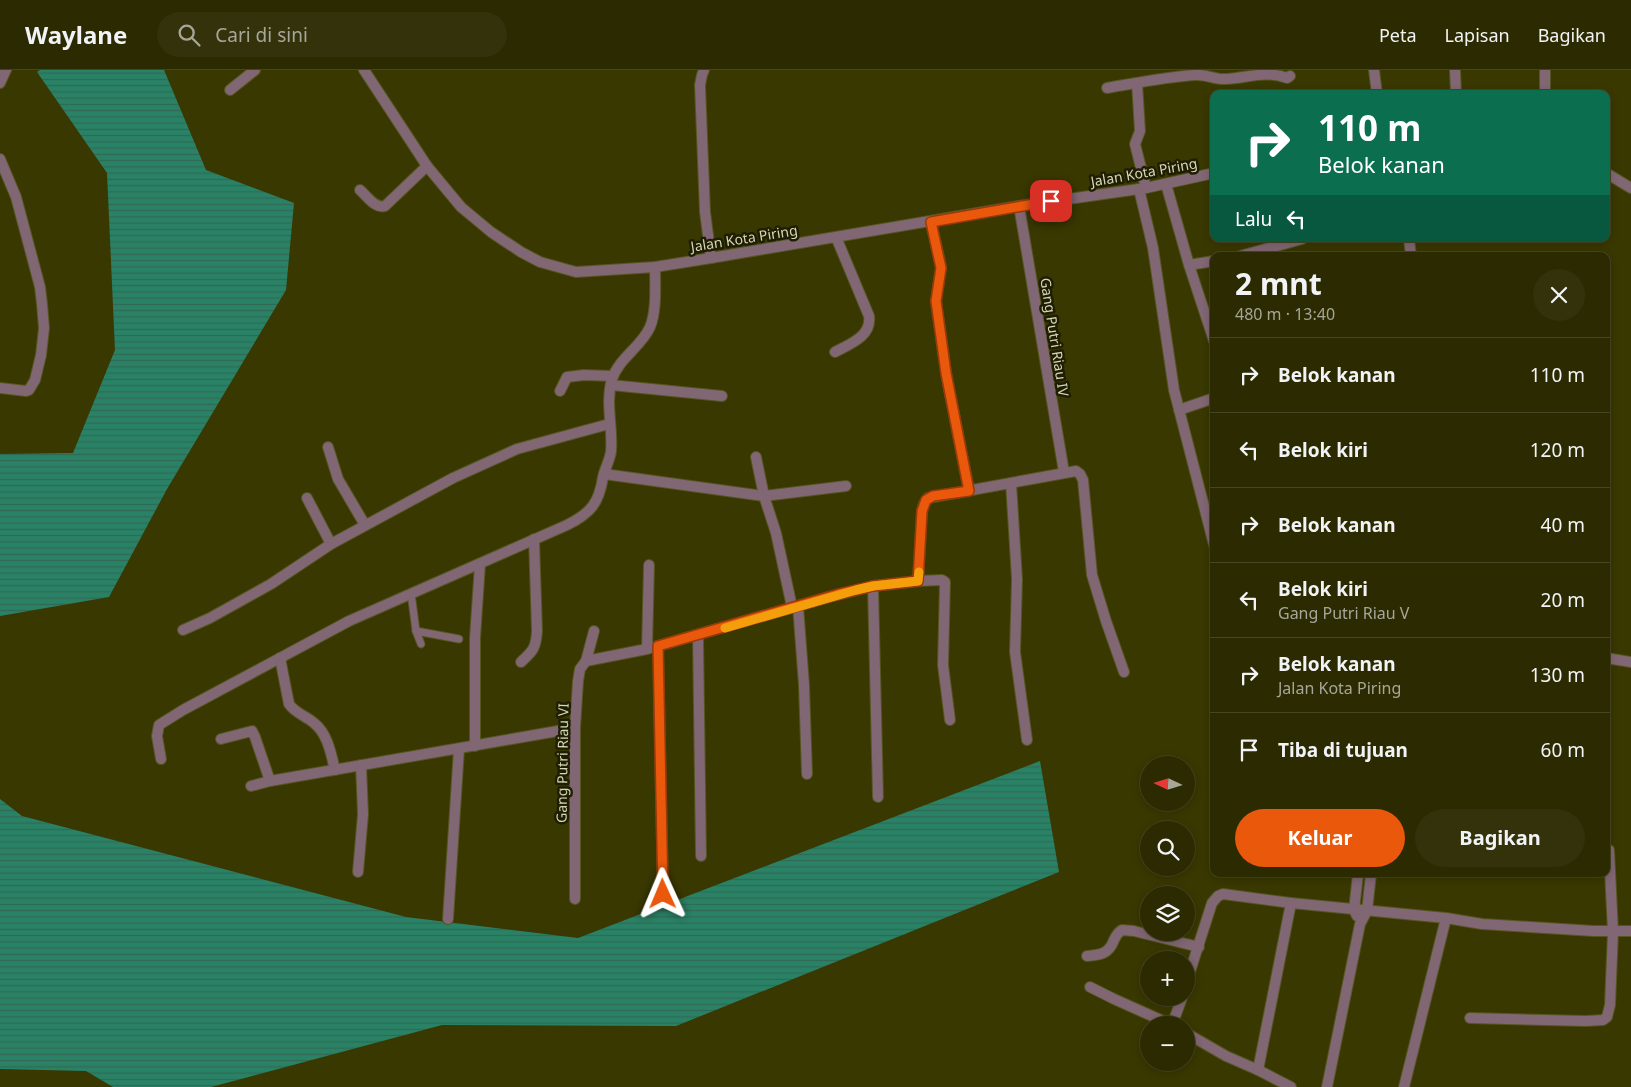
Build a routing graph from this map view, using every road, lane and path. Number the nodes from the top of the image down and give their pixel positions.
1 (6, 70) edge
2 (255, 70) edge
3 (364, 70) edge
4 (704, 70) edge
5 (1374, 70) edge
6 (1455, 70) edge
7 (1545, 70) edge
8 (1276, 72) edge
9 (1290, 76) dead end
10 (0, 83) edge
11 (1137, 83) junction
12 (1107, 88) dead end
13 (230, 90) dead end
14 (1376, 90) edge
15 (1456, 90) edge
16 (1545, 90) edge
17 (0, 159) edge
18 (428, 166) junction
19 (1210, 174) edge
20 (1610, 175) edge
21 (1166, 184) junction
22 (1631, 188) edge
23 (1143, 189) junction
24 (360, 190) dead end
25 (1019, 206) junction
26 (931, 222) junction
27 (836, 237) junction
28 (1293, 242) edge
29 (1265, 252) edge
30 (711, 258) junction
31 (1210, 262) edge
32 (1189, 265) junction
33 (655, 267) junction
34 (1210, 329) edge
35 (835, 352) dead end
36 (612, 381) junction
37 (0, 388) edge
38 (560, 391) dead end
39 (722, 396) dead end
40 (1210, 399) edge
41 (1179, 410) junction
42 (609, 424) junction
43 (328, 447) dead end
44 (756, 458) dead end
45 (1064, 472) junction
46 (604, 474) junction
47 (1011, 483) junction
48 (846, 486) dead end
49 (969, 491) junction
50 (764, 496) junction
51 (307, 498) dead end
52 (365, 525) junction
53 (1210, 530) edge
54 (534, 539) junction
55 (331, 544) junction
56 (480, 564) junction
57 (649, 565) dead end
58 (918, 581) junction
59 (873, 586) junction
60 (411, 593) junction
61 (795, 606) junction
62 (183, 630) dead end
63 (416, 631) junction
64 (594, 631) dead end
65 (698, 636) junction
66 (458, 639) dead end
67 (421, 644) dead end
68 (658, 646) junction
69 (647, 650) junction
70 (280, 658) junction
71 (1610, 659) edge
72 (586, 661) junction
73 (521, 662) dead end
74 (1631, 662) edge
75 (1124, 672) dead end
76 (950, 720) dead end
77 (575, 728) junction
78 (221, 739) dead end
79 (1027, 740) dead end
80 (475, 746) junction
81 (459, 749) junction
82 (161, 759) dead end
83 (361, 765) junction
84 (335, 770) junction
85 (807, 774) dead end
86 (270, 781) junction
87 (251, 786) dead end
88 (878, 797) dead end
89 (701, 856) dead end
90 (1610, 870) edge
91 (358, 872) dead end
92 (1358, 877) edge
93 (1371, 877) edge
94 (663, 894) dead end
95 (575, 898) dead end
96 (1291, 903) junction
97 (1354, 910) junction
98 (1367, 911) junction
99 (1446, 918) junction
100 (448, 919) dead end
101 (1360, 924) junction
102 (1631, 931) edge
103 (1613, 932) junction
104 (1199, 947) junction
105 (1087, 956) dead end
106 (1195, 958) edge
107 (1090, 987) dead end
108 (1152, 1016) edge
109 (1470, 1018) dead end
110 (1195, 1038) edge
111 (1258, 1070) junction
112 (1291, 1087) edge
113 (1327, 1087) edge
114 (1404, 1087) edge

1 - 10 street
2 - 13 street
3 - 18 street, Jalan Kota Piring
4 - 30 street
5 - 14 street
6 - 15 street
7 - 16 street
8 - 9 street
8 - 11 street
11 - 12 street
11 - 23 street
17 - 37 street
18 - 24 street
18 - 33 street, Jalan Kota Piring
19 - 21 street, Jalan Kota Piring
20 - 22 street
21 - 23 street, Jalan Kota Piring
21 - 32 street
23 - 25 street, Jalan Kota Piring
23 - 41 street
25 - 26 street, Jalan Kota Piring
25 - 45 street, Gang Putri Riau IV
26 - 27 street, Jalan Kota Piring
26 - 49 street
27 - 30 street, Jalan Kota Piring
27 - 35 street
28 - 29 street
30 - 33 street, Jalan Kota Piring
31 - 32 street
32 - 34 street
33 - 36 street
36 - 38 street
36 - 39 street
36 - 42 street
40 - 41 street
41 - 53 street
42 - 46 street
42 - 52 street
43 - 52 street
44 - 50 street
45 - 47 street
45 - 75 street
46 - 50 street
46 - 54 street
47 - 49 street
47 - 79 street
48 - 50 street
49 - 58 street
50 - 61 street
51 - 55 street
52 - 55 street
54 - 56 street
54 - 73 street
55 - 62 street
56 - 60 street
56 - 80 street
57 - 69 street
58 - 59 street
58 - 76 street
59 - 61 street
59 - 88 street
60 - 63 lane
60 - 70 street
61 - 65 street
61 - 85 street
63 - 66 lane
63 - 67 lane
64 - 72 street, Gang Putri Riau VI
65 - 68 street
65 - 89 street
68 - 69 street
68 - 94 street
69 - 72 street
70 - 82 street
70 - 84 street
71 - 74 street
72 - 77 street, Gang Putri Riau VI
77 - 80 street
77 - 95 street, Gang Putri Riau VI
78 - 86 street
80 - 81 street
81 - 83 street
81 - 100 street
83 - 84 street
83 - 91 street
84 - 86 street
86 - 87 street
90 - 103 street
92 - 97 street
93 - 98 street
96 - 97 street
96 - 104 street
96 - 111 street
97 - 98 street
97 - 101 street
98 - 99 street
98 - 101 street
99 - 103 street
99 - 114 street
101 - 113 street
102 - 103 street
103 - 109 street
104 - 105 street
104 - 106 street
107 - 108 street
110 - 111 street
111 - 112 street

